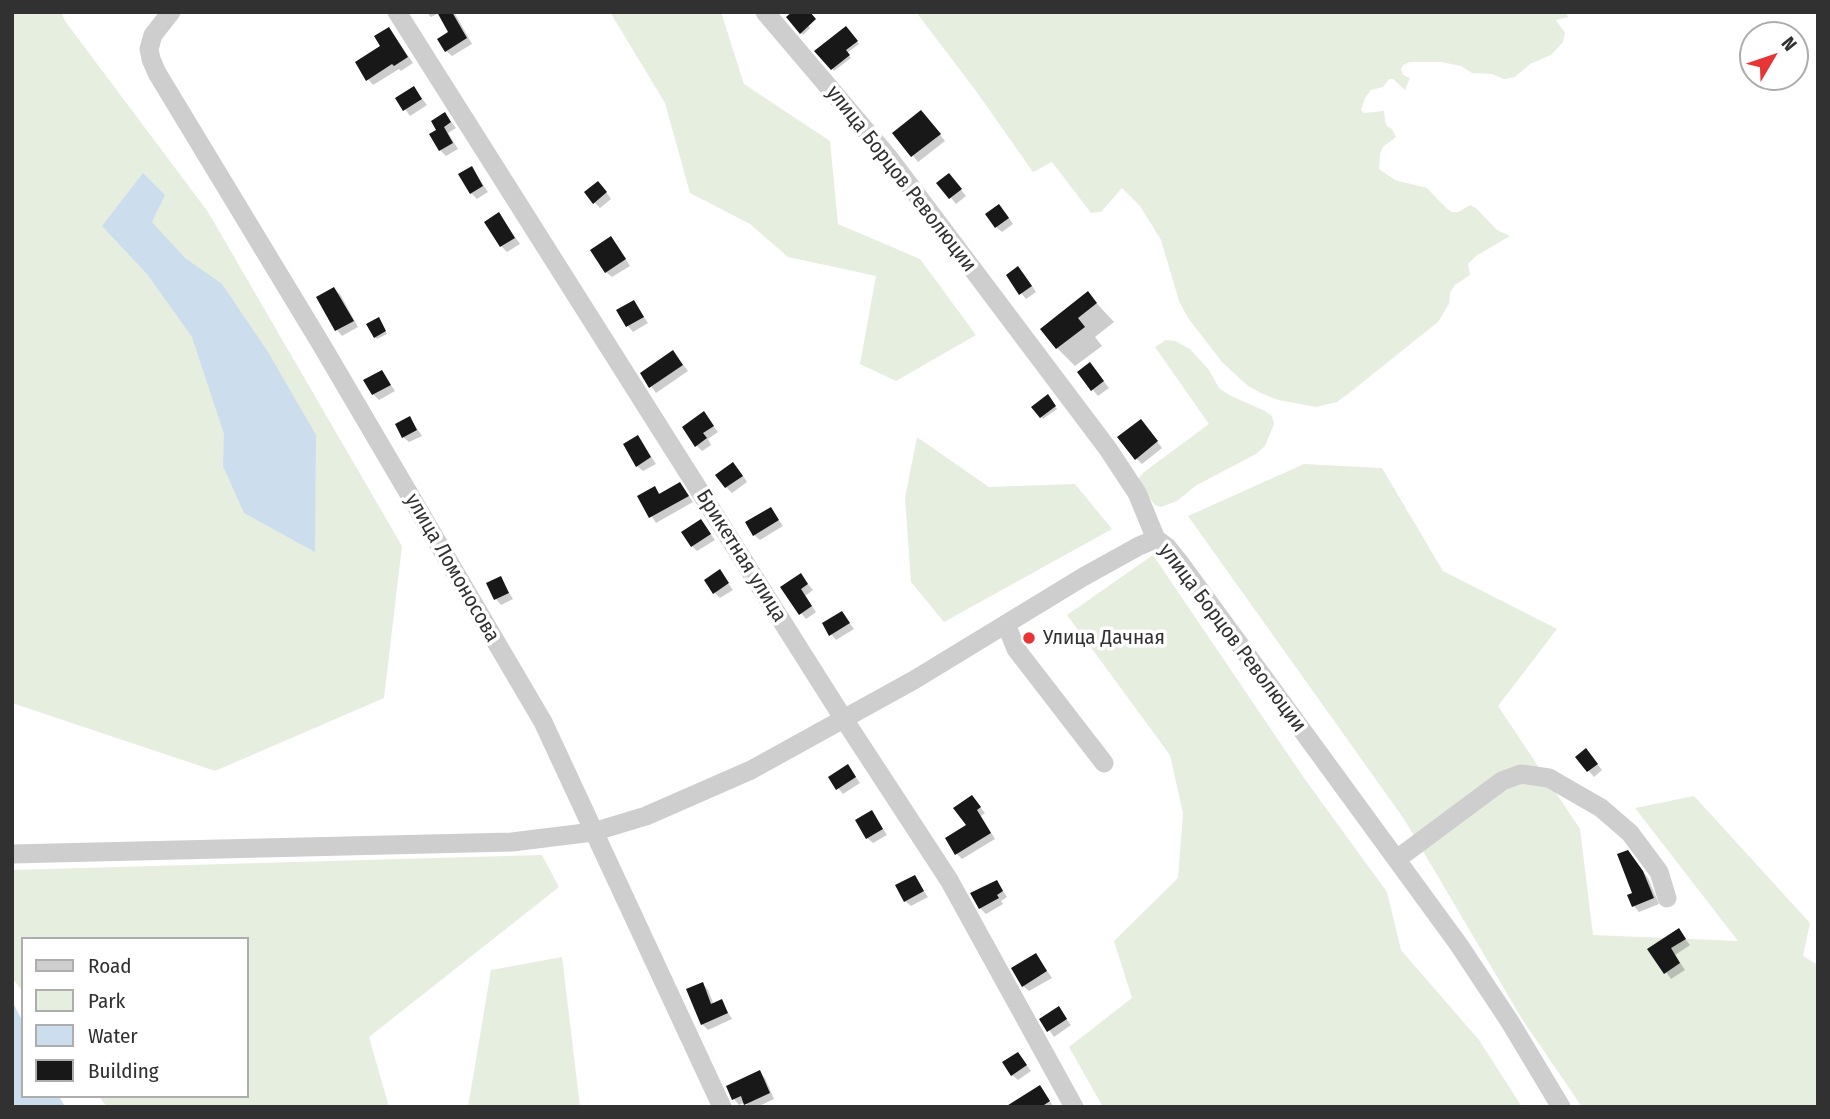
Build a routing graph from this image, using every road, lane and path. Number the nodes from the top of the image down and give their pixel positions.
1 (171, 12) edge
2 (397, 12) edge
3 (765, 12) edge
4 (1156, 539) junction
5 (1006, 624) junction
6 (844, 719) junction
7 (1104, 764) dead end
8 (593, 832) junction
9 (12, 854) edge
10 (1397, 859) junction
11 (1667, 898) dead end
12 (722, 1107) edge
13 (1074, 1107) edge
14 (1560, 1107) edge

1 - 8 street, улица Ломоносова
2 - 6 street, Брикетная улица
3 - 4 street, улица Борцов Революции
4 - 5 street
4 - 10 street, улица Борцов Революции
5 - 6 street
5 - 7 street
6 - 8 street
6 - 13 street, Брикетная улица
8 - 9 street
8 - 12 street, улица Ломоносова
10 - 11 street
10 - 14 street, улица Борцов Революции

